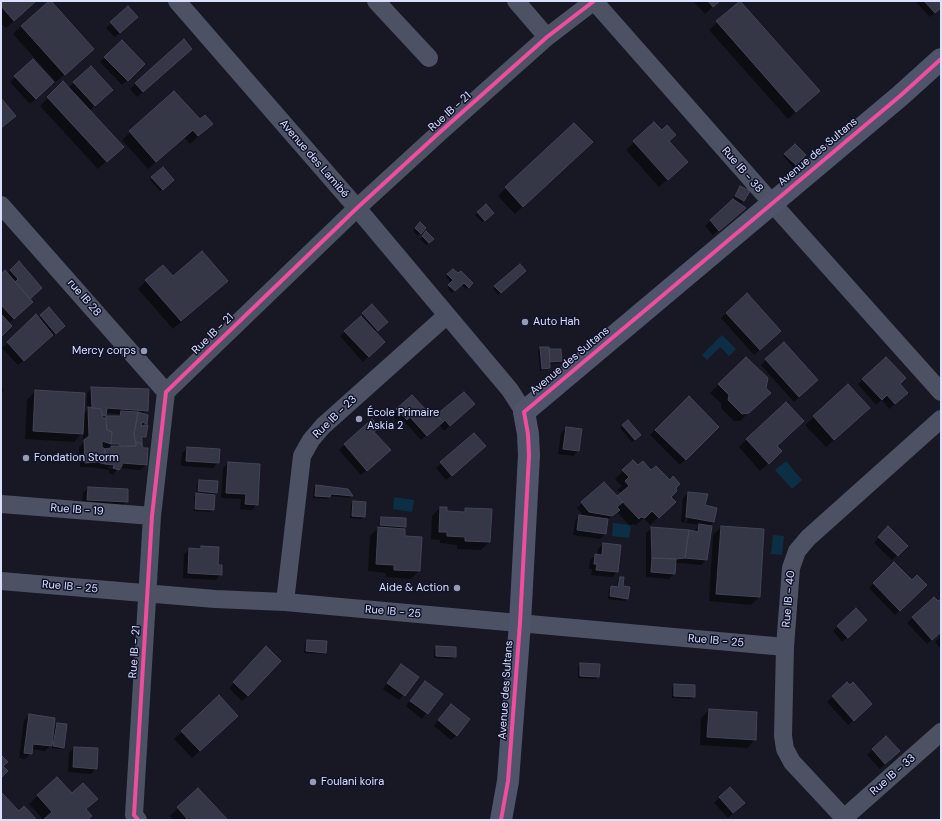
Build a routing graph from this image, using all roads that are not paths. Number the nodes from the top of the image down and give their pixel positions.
1 (376, 1) edge
2 (516, 1) edge
3 (594, 1) edge
4 (185, 4) edge
5 (547, 37) junction
6 (428, 58) dead end
7 (941, 59) edge
8 (772, 204) junction
9 (1, 205) edge
10 (357, 208) junction
11 (446, 316) junction
12 (166, 392) junction
13 (941, 392) edge
14 (524, 412) junction
15 (941, 419) edge
16 (1, 504) edge
17 (152, 516) junction
18 (1, 581) edge
19 (148, 594) junction
20 (285, 602) junction
21 (520, 623) junction
22 (785, 647) junction
23 (941, 732) edge
24 (134, 818) edge
25 (845, 819) edge
26 (501, 820) edge

1 - 6 street
2 - 5 street
3 - 5 street, Rue IB - 21
3 - 8 street, Rue IB - 38
4 - 10 street, Avenue des Lamibé
5 - 10 street, Rue IB - 21
7 - 8 street, Avenue des Sultans
8 - 13 street, Rue IB - 38
8 - 14 street, Avenue des Sultans
9 - 12 street, rue IB 28
10 - 11 street, Avenue des Lamibé
10 - 12 street, Rue IB - 21
11 - 14 street, Avenue des Lamibé
11 - 20 street, Rue IB - 23
12 - 17 street, Rue IB - 21
14 - 21 street, Avenue des Sultans
15 - 22 street, Rue IB - 40
16 - 17 street, Rue IB - 19
17 - 19 street, Rue IB - 21
18 - 19 street, Rue IB - 25
19 - 20 street, Rue IB - 25
19 - 24 street, Rue IB - 21
20 - 21 street, Rue IB - 25
21 - 22 street, Rue IB - 25
21 - 26 street, Avenue des Sultans
22 - 25 street, Rue IB - 40
23 - 25 street, Rue IB - 33

